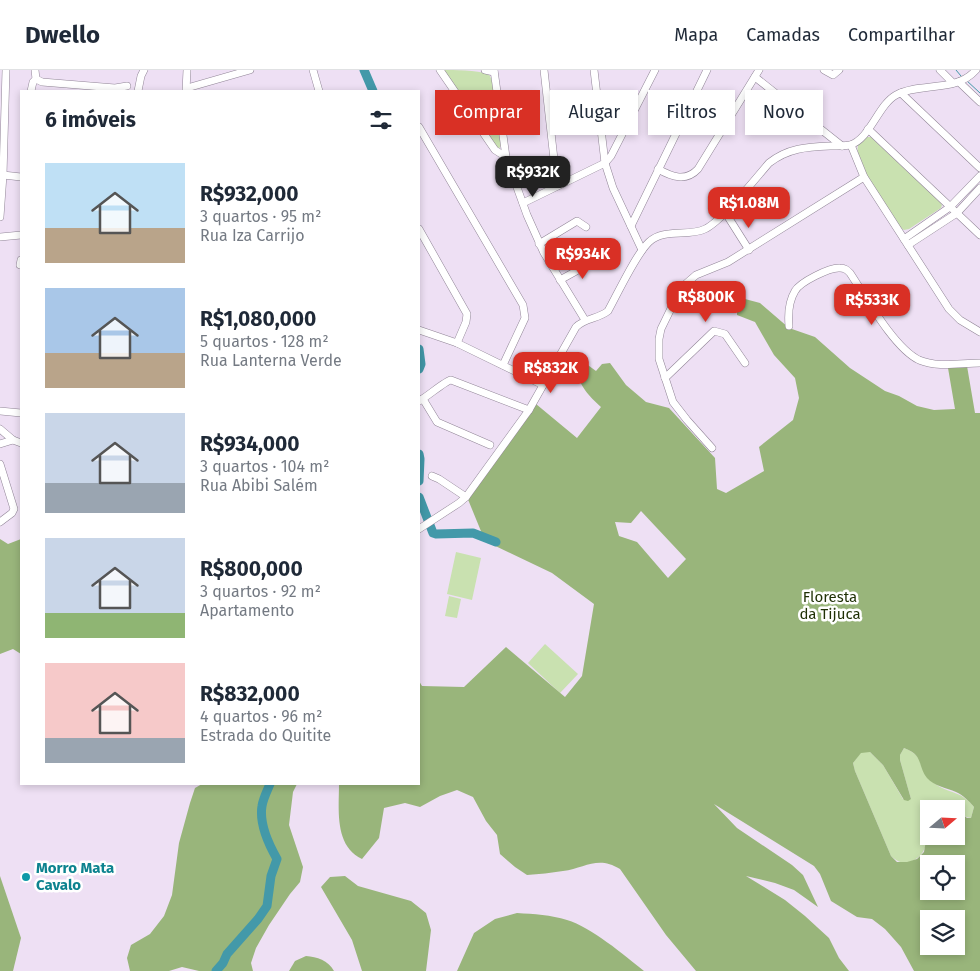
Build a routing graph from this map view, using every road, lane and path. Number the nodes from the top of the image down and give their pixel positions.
1 (6, 70) edge
2 (35, 70) edge
3 (144, 70) edge
4 (188, 70) edge
5 (250, 70) edge
6 (313, 70) edge
7 (440, 70) edge
8 (485, 70) edge
9 (544, 70) edge
10 (594, 70) edge
11 (707, 70) edge
12 (824, 70) edge
13 (839, 70) edge
14 (940, 70) edge
15 (976, 70) edge
16 (494, 71) edge
17 (653, 71) edge
18 (757, 73) edge
19 (36, 79) junction
20 (960, 81) junction
21 (126, 86) dead end
22 (31, 90) edge
23 (138, 90) edge
24 (186, 90) edge
25 (319, 90) edge
26 (901, 93) junction
27 (980, 102) edge
28 (420, 129) edge
29 (868, 129) junction
30 (851, 145) junction
31 (842, 146) junction
32 (506, 158) junction
33 (605, 163) junction
34 (980, 168) edge
35 (658, 169) junction
36 (3, 175) junction
37 (980, 176) edge
38 (20, 177) edge
39 (864, 177) junction
40 (557, 186) junction
41 (980, 188) edge
42 (523, 203) junction
43 (950, 207) junction
44 (725, 212) junction
45 (957, 213) junction
46 (0, 217) edge
47 (631, 226) junction
48 (586, 227) dead end
49 (420, 231) edge
50 (980, 234) edge
51 (20, 235) edge
52 (0, 238) edge
53 (906, 242) junction
54 (539, 244) junction
55 (597, 249) dead end
56 (642, 250) junction
57 (749, 250) junction
58 (560, 280) junction
59 (585, 320) junction
60 (789, 326) dead end
61 (420, 330) edge
62 (980, 332) edge
63 (457, 344) junction
64 (745, 363) dead end
65 (980, 363) edge
66 (503, 365) junction
67 (665, 378) junction
68 (543, 385) junction
69 (421, 400) edge
70 (529, 410) junction
71 (0, 411) edge
72 (20, 413) edge
73 (0, 429) edge
74 (12, 440) junction
75 (20, 443) edge
76 (0, 444) edge
77 (490, 445) dead end
78 (712, 448) dead end
79 (0, 464) edge
80 (432, 476) dead end
81 (3, 482) edge
82 (466, 497) junction
83 (0, 522) edge
84 (420, 528) edge

1 - 36 street
2 - 19 street
3 - 23 street
4 - 24 street
5 - 24 street
6 - 25 street
7 - 32 street
8 - 16 street
9 - 40 street
10 - 33 street
11 - 35 street
12 - 13 street
14 - 20 street
15 - 20 street
16 - 32 street
17 - 33 street
18 - 31 street
18 - 35 street
19 - 21 street
19 - 22 street
20 - 26 street
20 - 27 street
26 - 29 street
26 - 34 street
28 - 66 street
29 - 30 street
29 - 43 street
30 - 31 street
30 - 39 street
31 - 44 street
32 - 42 street
33 - 40 street
33 - 47 street
35 - 47 street
36 - 38 street
36 - 46 street
37 - 43 street
39 - 53 street
39 - 57 street
40 - 42 street
41 - 45 street
42 - 54 street
43 - 45 street
43 - 53 street
44 - 56 street
44 - 57 street
45 - 50 street
45 - 53 street
47 - 56 street
48 - 54 street
49 - 63 street
51 - 52 street
53 - 62 street
54 - 58 street
55 - 58 street
56 - 59 street
57 - 67 street
58 - 59 street
59 - 68 street
60 - 65 street
61 - 63 street
63 - 66 street
64 - 67 street
66 - 68 street
67 - 78 street
68 - 70 street
69 - 70 street
69 - 77 street
70 - 82 street
71 - 72 street
73 - 74 street
74 - 75 street
74 - 76 street
79 - 81 street
80 - 82 street
81 - 83 street
82 - 84 street

